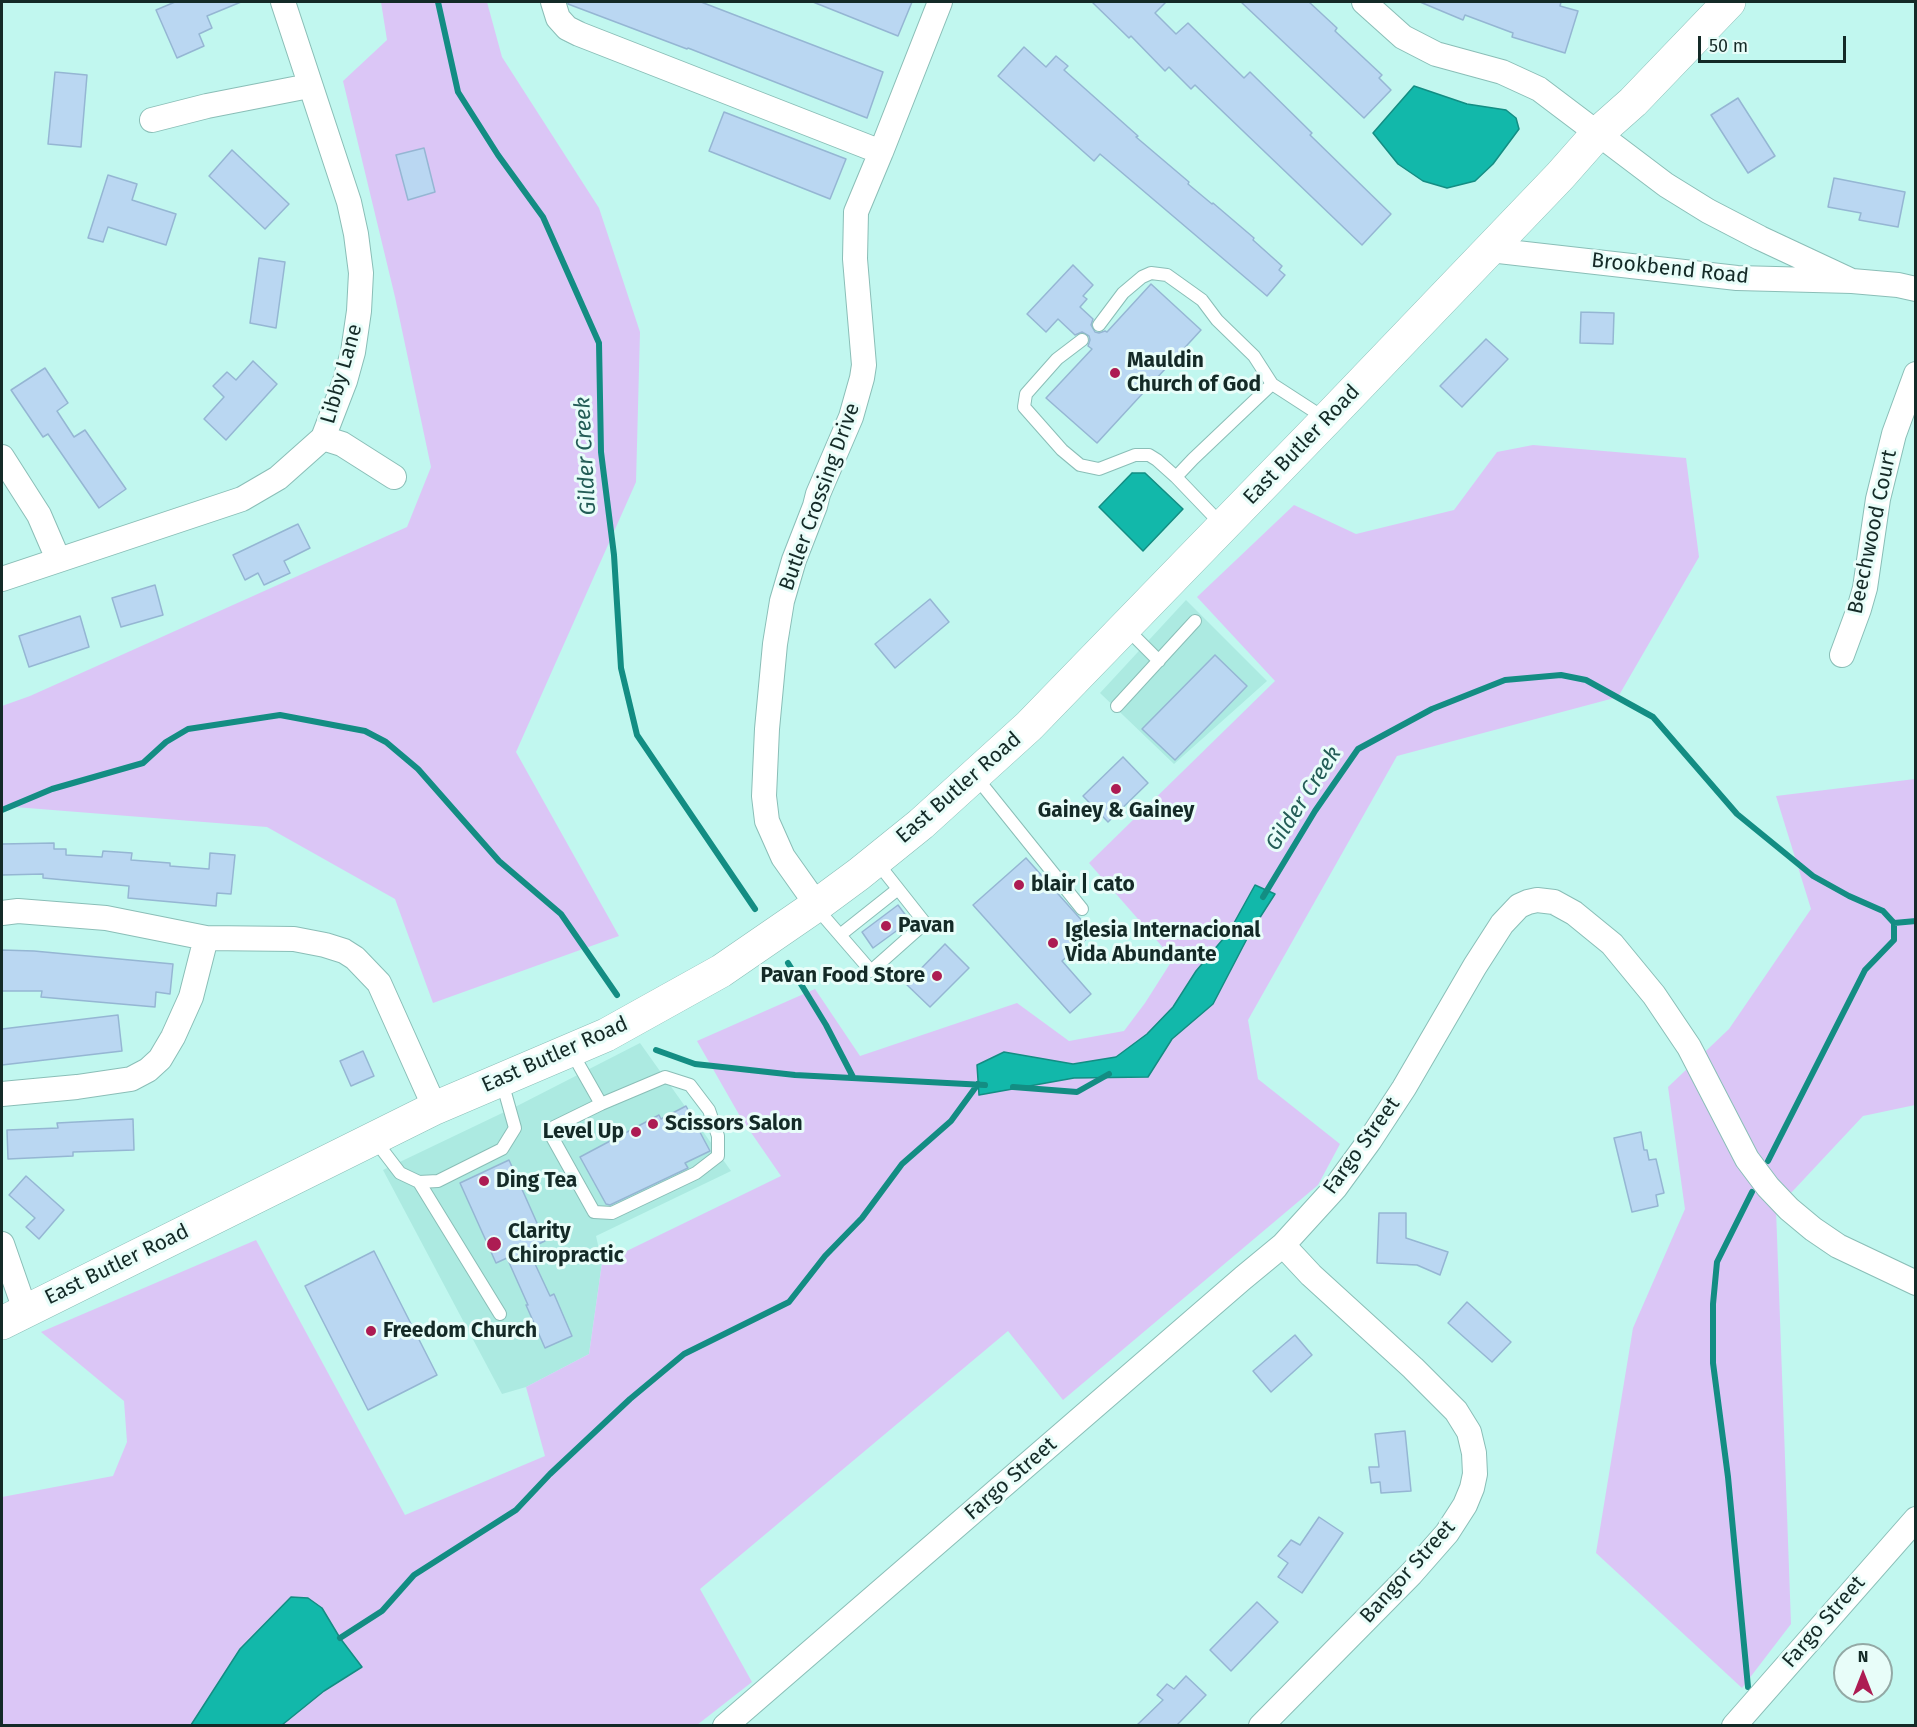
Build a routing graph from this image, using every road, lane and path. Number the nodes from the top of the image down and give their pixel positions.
1 (283, 2) edge
2 (553, 2) edge
3 (940, 2) edge
4 (1364, 2) edge
5 (1729, 2) edge
6 (309, 86) junction
7 (152, 120) dead end
8 (1598, 133) junction
9 (881, 152) junction
10 (1490, 250) junction
11 (1852, 281) junction
12 (1916, 289) edge
13 (1100, 326) dead end
14 (1082, 340) dead end
15 (1916, 374) edge
16 (1272, 384) junction
17 (1327, 419) junction
18 (323, 438) junction
19 (2, 457) edge
20 (394, 477) dead end
21 (1176, 477) junction
22 (1223, 526) junction
23 (58, 559) junction
24 (2, 579) edge
25 (1196, 621) dead end
26 (1125, 627) junction
27 (1842, 655) dead end
28 (1159, 661) junction
29 (1118, 706) dead end
30 (975, 776) junction
31 (876, 860) junction
32 (898, 889) junction
33 (817, 905) junction
34 (1082, 909) dead end
35 (2, 913) edge
36 (840, 935) junction
37 (206, 938) junction
38 (571, 1050) junction
39 (498, 1081) junction
40 (2, 1094) edge
41 (601, 1104) junction
42 (435, 1108) junction
43 (373, 1138) junction
44 (419, 1182) junction
45 (2, 1244) edge
46 (1283, 1245) junction
47 (1916, 1283) edge
48 (500, 1314) dead end
49 (13, 1316) edge
50 (1916, 1519) edge
51 (725, 1725) edge
52 (1261, 1725) edge
53 (1734, 1725) edge

1 - 6 street, Libby Lane
2 - 9 street
3 - 9 street, Butler Crossing Drive
4 - 8 street, Brookbend Road
5 - 8 main road, East Butler Road
6 - 7 street
6 - 18 street, Libby Lane
8 - 10 main road, East Butler Road
8 - 11 street, Brookbend Road
9 - 33 street, Butler Crossing Drive
10 - 11 street, Brookbend Road
10 - 17 main road, East Butler Road
11 - 12 street, Brookbend Road
13 - 16 lane
14 - 21 lane
15 - 27 street, Beechwood Court
16 - 17 lane
16 - 21 lane
17 - 22 main road, East Butler Road
18 - 20 street
18 - 23 street, Libby Lane
19 - 23 street
21 - 22 lane
22 - 26 main road, East Butler Road
23 - 24 street, Libby Lane
25 - 28 lane
26 - 28 lane
26 - 30 main road, East Butler Road
28 - 29 lane
30 - 31 main road, East Butler Road
30 - 34 lane
31 - 32 lane
31 - 33 main road, East Butler Road
32 - 36 lane
32 - 36 lane
33 - 36 lane
33 - 38 main road, East Butler Road
35 - 37 street
37 - 40 street
37 - 42 street
38 - 39 main road, East Butler Road
38 - 41 lane
39 - 42 main road, East Butler Road
39 - 44 lane
41 - 41 lane
42 - 43 main road, East Butler Road
43 - 44 lane
43 - 49 main road, East Butler Road
44 - 48 lane
45 - 49 street
46 - 47 street, Fargo Street
46 - 51 street, Fargo Street
46 - 52 street, Bangor Street
50 - 53 street, Fargo Street

